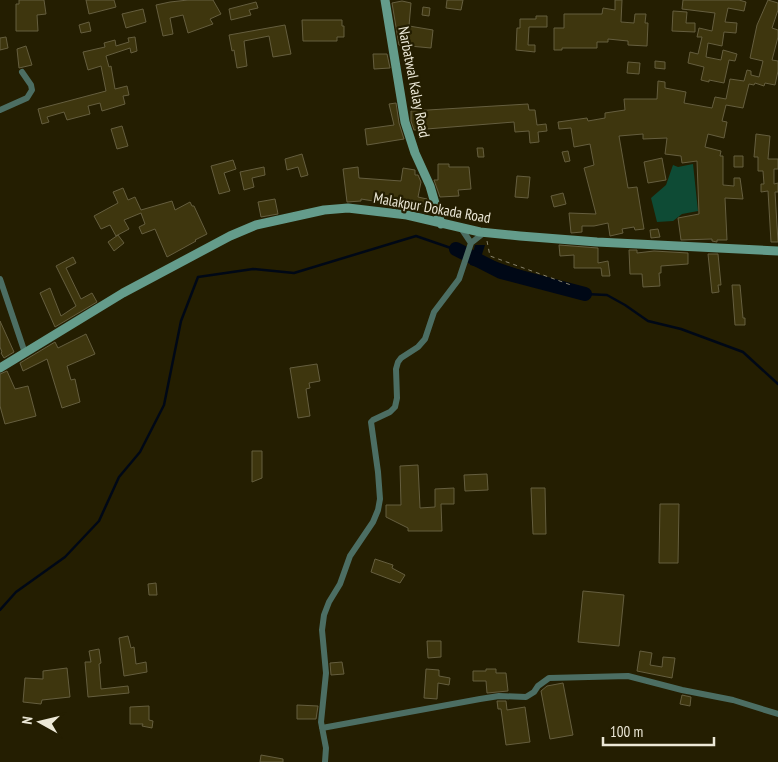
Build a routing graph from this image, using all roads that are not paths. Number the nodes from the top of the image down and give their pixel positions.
1 (385, 0) edge
2 (22, 72) dead end
3 (0, 110) edge
4 (441, 224) junction
5 (461, 228) junction
6 (485, 232) junction
7 (471, 243) junction
8 (778, 251) edge
9 (0, 279) edge
10 (25, 353) junction
11 (0, 368) edge
12 (778, 714) edge
13 (322, 728) junction
14 (325, 762) edge

1 - 4 street, Narbatwal Kalay Road
2 - 3 street
4 - 5 street, Malakpur Dokada Road
4 - 10 street, Malakpur Dokada Road
5 - 6 street, Malakpur Dokada Road
5 - 7 street
6 - 7 street
6 - 8 street, Malakpur Dokada Road
7 - 13 street
9 - 10 street
10 - 11 street, Malakpur Dokada Road
12 - 13 street
13 - 14 street

